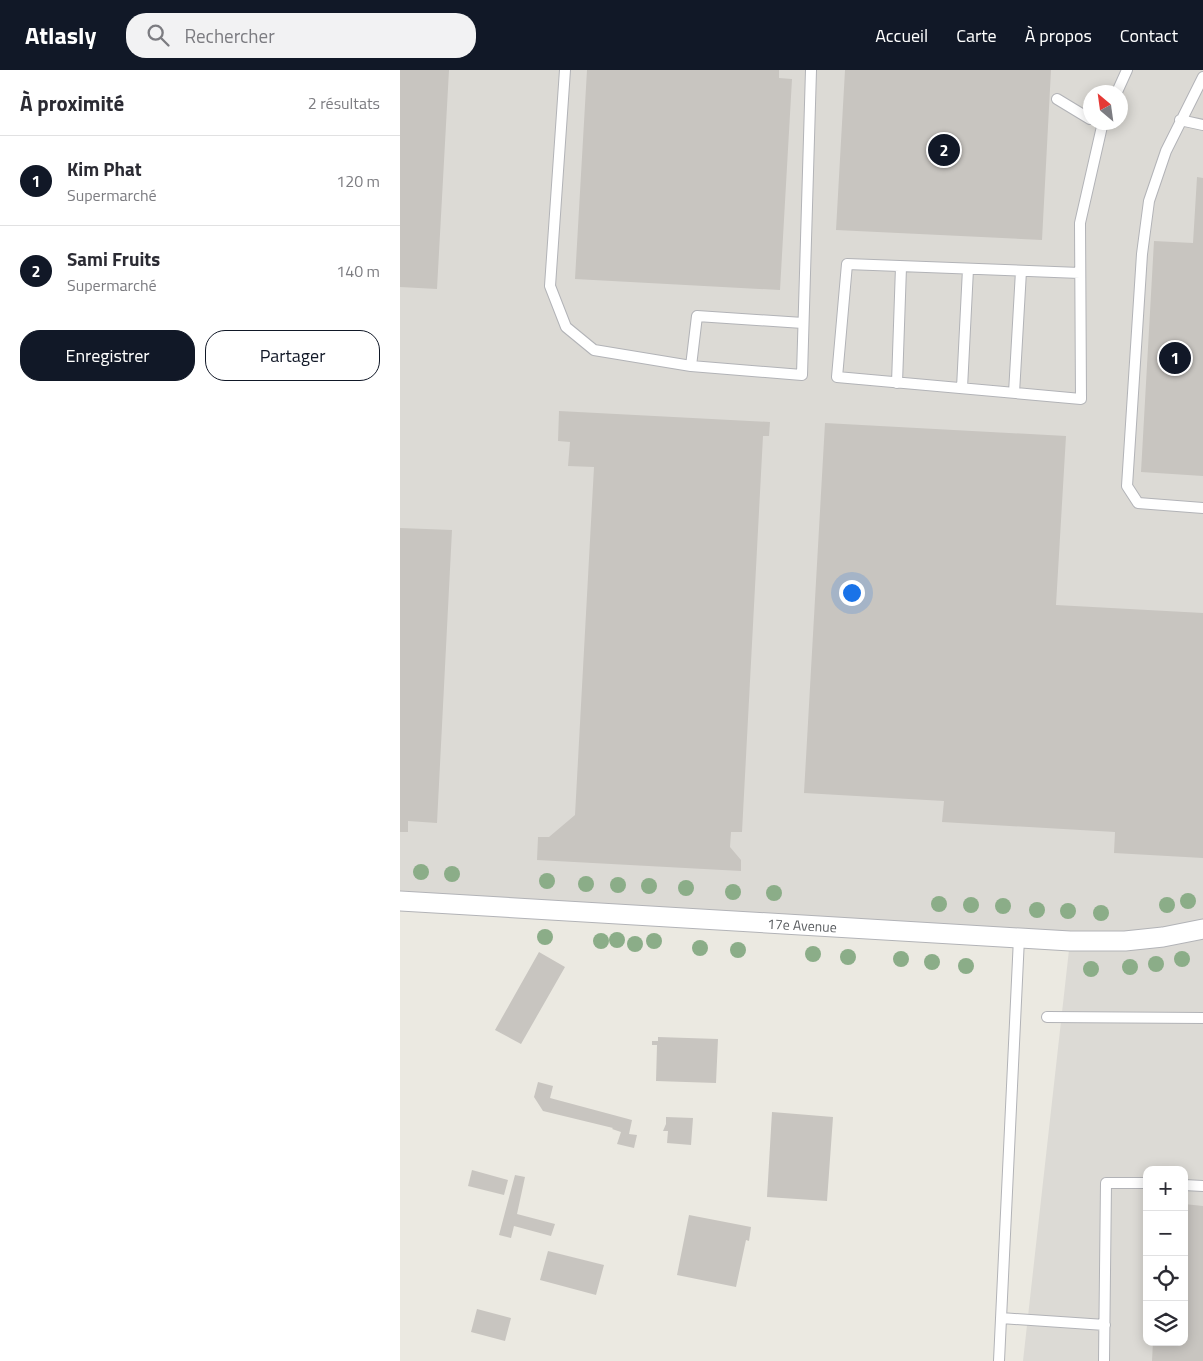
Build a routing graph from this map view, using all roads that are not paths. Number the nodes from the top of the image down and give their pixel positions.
1 (564, 70) edge
2 (811, 70) edge
3 (1127, 70) edge
4 (1203, 77) edge
5 (1120, 85) edge
6 (1058, 98) dead end
7 (1083, 114) edge
8 (1180, 120) junction
9 (1203, 125) edge
10 (1099, 130) edge
11 (901, 267) junction
12 (968, 269) junction
13 (1021, 271) junction
14 (1080, 273) junction
15 (803, 323) junction
16 (691, 366) junction
17 (896, 383) junction
18 (962, 388) junction
19 (1014, 393) junction
20 (1203, 508) edge
21 (400, 901) edge
22 (1203, 929) edge
23 (1019, 938) junction
24 (1047, 1017) dead end
25 (1203, 1018) edge
26 (1143, 1183) edge
27 (1188, 1185) edge
28 (1203, 1186) edge
29 (1001, 1318) junction
30 (1105, 1325) junction
31 (999, 1361) edge
32 (1104, 1361) edge

1 - 16 lane
2 - 15 lane
3 - 5 lane
4 - 8 lane
6 - 7 lane
8 - 9 lane
8 - 20 lane
10 - 14 lane
11 - 12 lane
11 - 17 lane
11 - 17 lane
12 - 13 lane
12 - 18 lane
13 - 14 lane
13 - 19 lane
14 - 19 lane
15 - 16 lane
15 - 16 lane
17 - 18 lane
18 - 19 lane
21 - 23 street, 17e Avenue
22 - 23 street, 17e Avenue
23 - 29 lane
24 - 25 lane
26 - 30 lane
27 - 28 lane
29 - 30 lane
29 - 31 lane
30 - 32 lane

